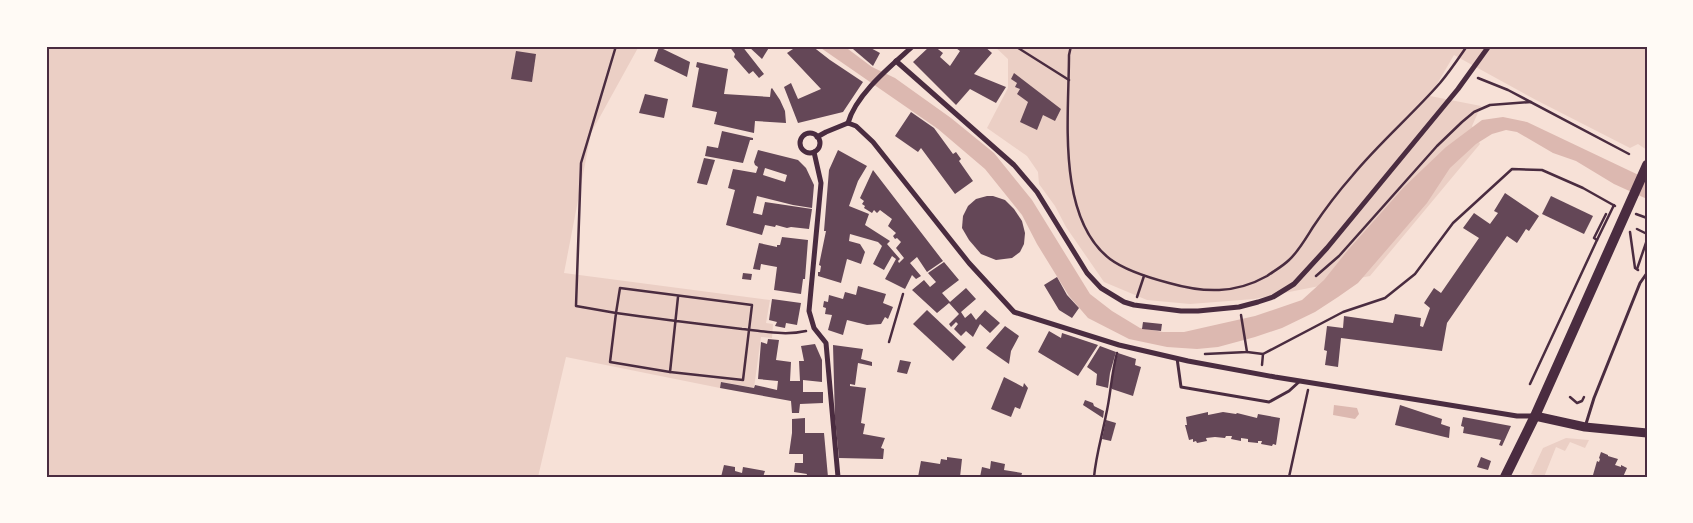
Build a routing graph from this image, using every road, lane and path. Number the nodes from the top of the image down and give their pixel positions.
1 (616, 46) edge
2 (912, 46) edge
3 (1015, 46) edge
4 (1070, 46) edge
5 (1467, 46) edge
6 (1489, 46) edge
7 (896, 61) junction
8 (1470, 74) junction
9 (1069, 80) junction
10 (1531, 102) junction
11 (848, 123) junction
12 (817, 137) junction
13 (814, 152) junction
14 (1629, 154) dead end
15 (1647, 165) edge
16 (1614, 205) junction
17 (1627, 209) junction
18 (1606, 214) dead end
19 (1637, 229) dead end
20 (1630, 230) dead end
21 (1647, 234) edge
22 (1597, 240) junction
23 (1647, 240) edge
24 (1647, 273) edge
25 (1144, 276) junction
26 (1310, 280) dead end
27 (1138, 293) dead end
28 (904, 294) dead end
29 (678, 297) junction
30 (616, 313) junction
31 (1241, 316) dead end
32 (675, 322) junction
33 (814, 328) junction
34 (750, 330) junction
35 (889, 342) dead end
36 (1119, 345) junction
37 (1246, 350) junction
38 (1216, 353) dead end
39 (1263, 354) junction
40 (1177, 358) junction
41 (670, 372) junction
42 (1262, 374) junction
43 (1300, 381) junction
44 (1310, 382) junction
45 (1530, 384) dead end
46 (1585, 396) dead end
47 (1570, 398) dead end
48 (1536, 416) junction
49 (1585, 427) junction
50 (1647, 433) edge
51 (838, 477) edge
52 (1094, 477) edge
53 (1289, 477) edge
54 (1505, 477) edge

1 - 30 path
2 - 7 street
3 - 9 path
4 - 9 path
5 - 25 path
6 - 8 street
7 - 8 street
7 - 11 street
8 - 10 path
9 - 25 path
10 - 14 path
10 - 26 path
11 - 12 street
11 - 36 street
12 - 13 street
12 - 13 street
13 - 33 street
15 - 17 main road
16 - 17 path
16 - 22 path
16 - 39 path
17 - 48 main road
18 - 22 path
19 - 21 path
20 - 23 path
22 - 45 path
24 - 49 lane
25 - 27 path
28 - 35 path
29 - 30 path
29 - 32 path
29 - 34 path
30 - 32 path
30 - 41 path
31 - 37 path
32 - 34 path
32 - 41 path
33 - 34 path
33 - 51 street
34 - 41 path
36 - 40 street
36 - 52 path
37 - 38 path
37 - 39 path
39 - 42 path
40 - 42 street
40 - 43 lane
42 - 43 street
43 - 44 street
44 - 48 street
44 - 53 path
46 - 47 path
48 - 49 street
48 - 54 main road
49 - 50 street

